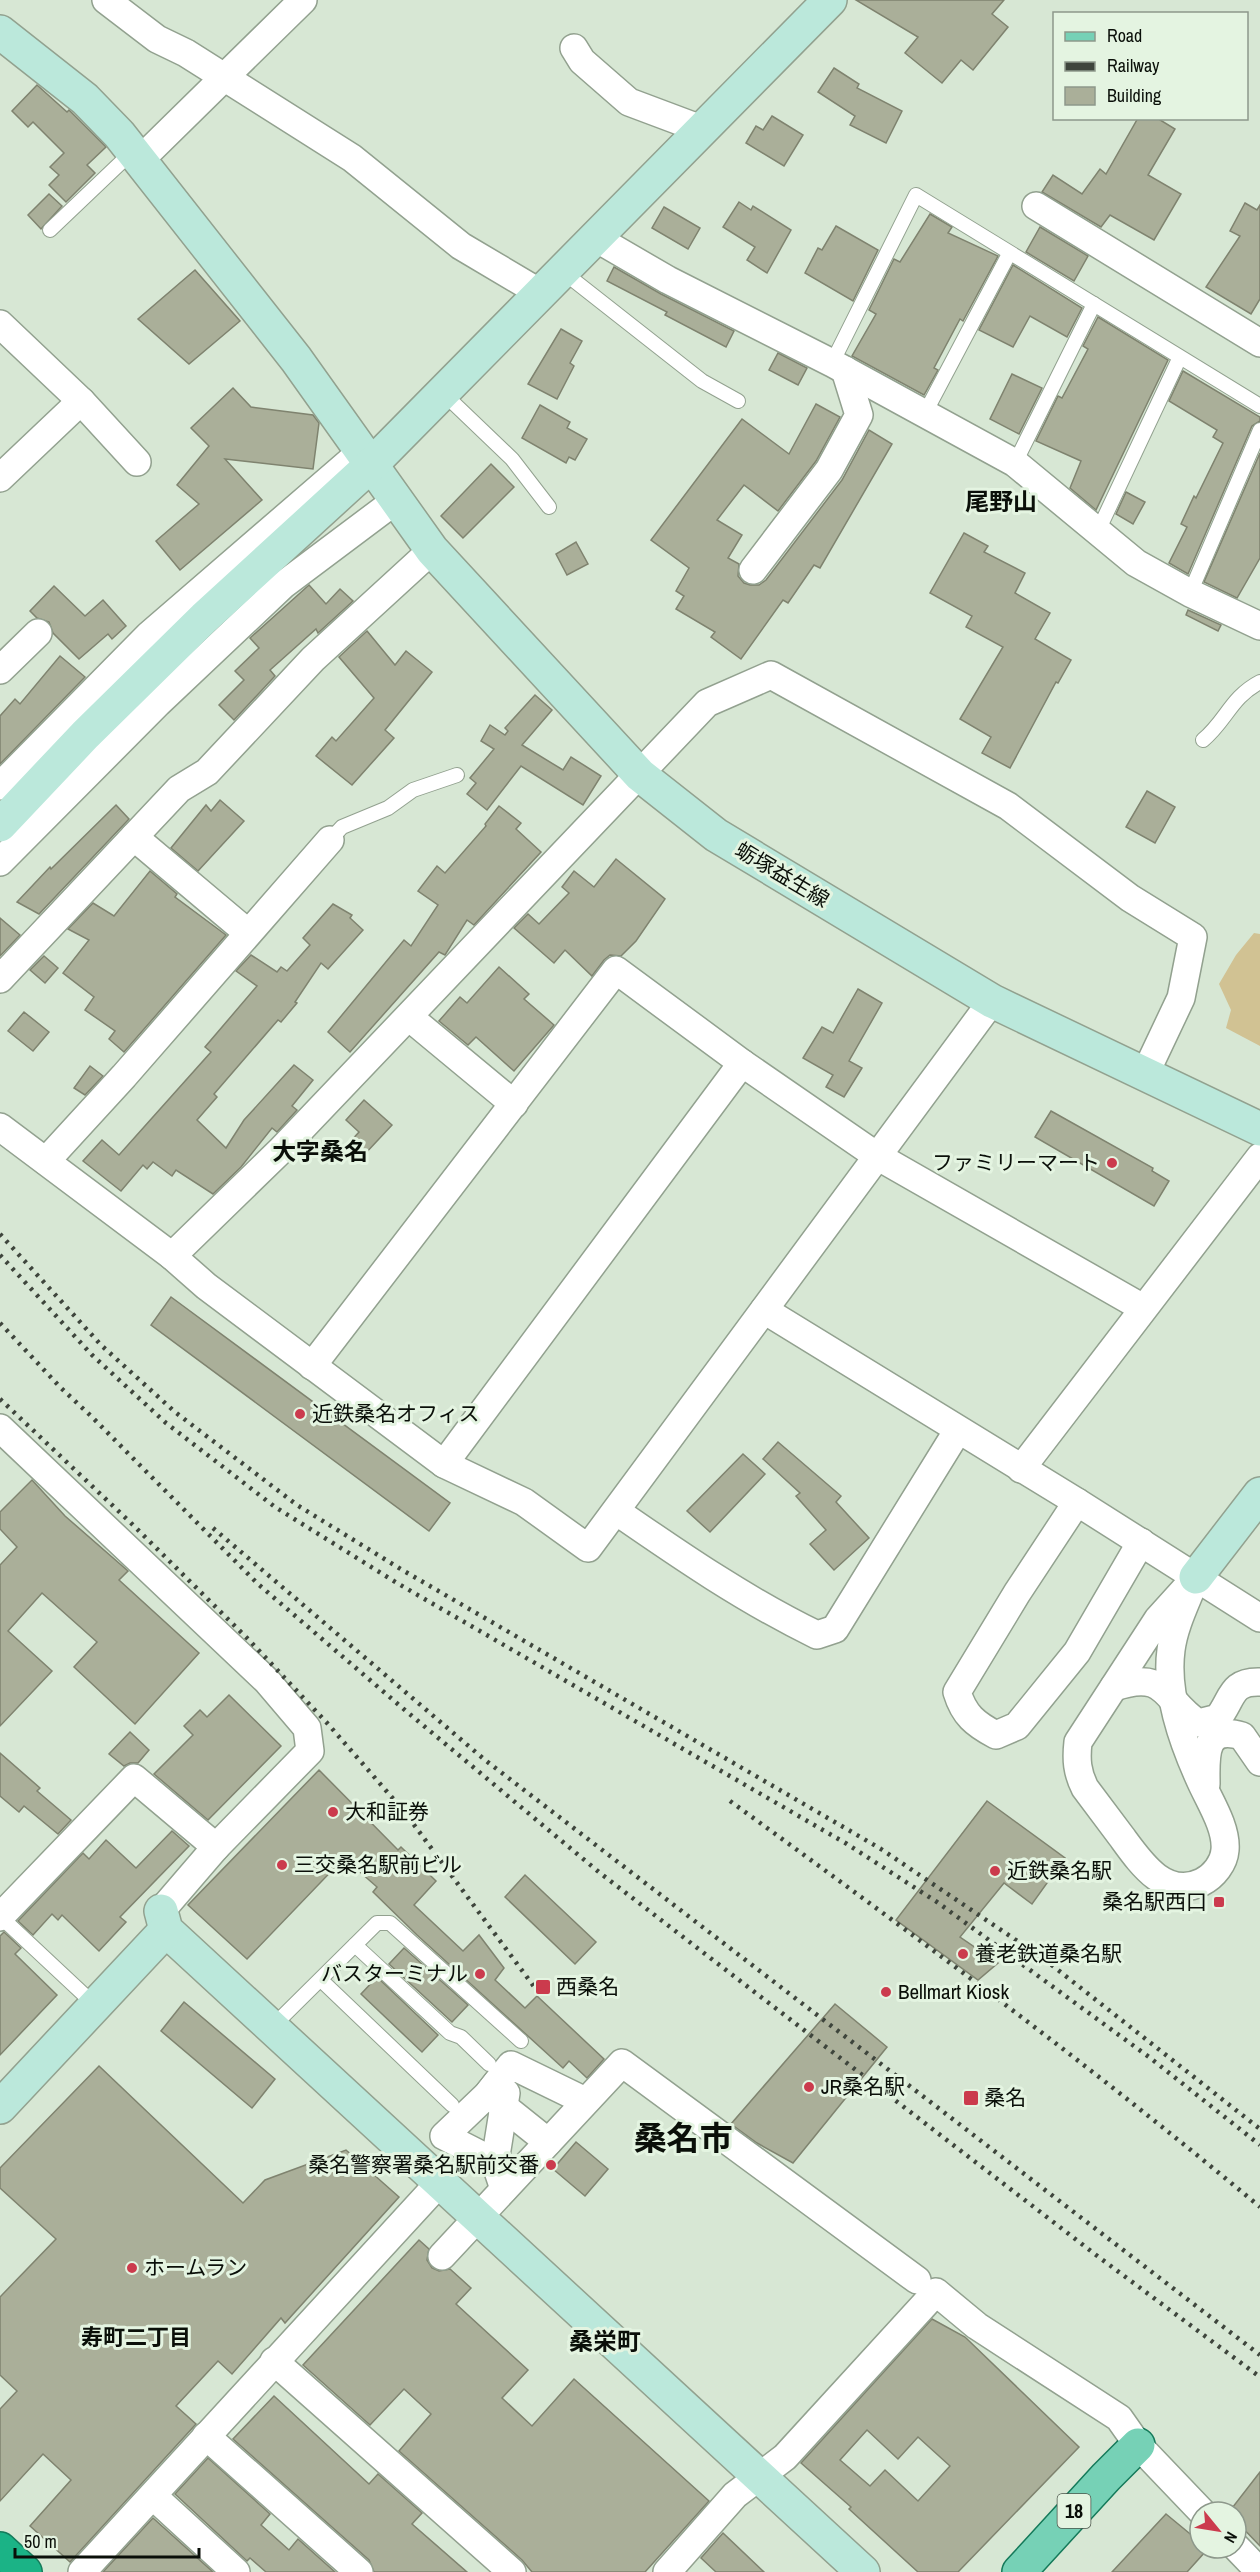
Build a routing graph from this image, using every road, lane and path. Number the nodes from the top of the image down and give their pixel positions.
1 (106, 0) edge
2 (303, 0) edge
3 (830, 0) edge
4 (0, 32) edge
5 (574, 48) dead end
6 (224, 79) junction
7 (700, 129) junction
8 (136, 156) junction
9 (1036, 206) dead end
10 (50, 230) dead end
11 (594, 237) junction
12 (1009, 254) junction
13 (552, 283) junction
14 (1094, 304) junction
15 (0, 324) edge
16 (1260, 343) edge
17 (1179, 358) junction
18 (839, 366) junction
19 (442, 392) junction
20 (81, 401) junction
21 (738, 401) dead end
22 (1260, 406) edge
23 (925, 413) junction
24 (1260, 430) edge
25 (365, 459) junction
26 (137, 462) dead end
27 (1015, 464) junction
28 (0, 478) edge
29 (395, 501) junction
30 (549, 507) dead end
31 (1098, 531) junction
32 (432, 550) junction
33 (753, 570) dead end
34 (1190, 593) junction
35 (1260, 626) edge
36 (38, 633) dead end
37 (0, 670) edge
38 (1260, 682) edge
39 (1203, 740) dead end
40 (457, 775) dead end
41 (640, 775) junction
42 (0, 786) edge
43 (0, 825) edge
44 (134, 837) junction
45 (330, 840) joint
46 (0, 862) edge
47 (248, 933) junction
48 (0, 979) edge
49 (992, 1001) junction
50 (409, 1017) junction
51 (742, 1063) junction
52 (1145, 1074) junction
53 (514, 1104) junction
54 (0, 1127) edge
55 (1260, 1129) edge
56 (877, 1156) junction
57 (1260, 1157) edge
58 (46, 1161) junction
59 (172, 1256) junction
60 (1143, 1308) junction
61 (764, 1310) junction
62 (312, 1366) junction
63 (958, 1430) junction
64 (2, 1434) edge
65 (444, 1464) junction
66 (1021, 1469) junction
67 (1260, 1494) edge
68 (1077, 1502) junction
69 (616, 1510) junction
70 (1141, 1542) junction
71 (1196, 1577) junction
72 (1260, 1618) edge
73 (1260, 1682) edge
74 (1114, 1687) junction
75 (1173, 1698) junction
76 (1260, 1762) edge
77 (1207, 1794) junction
78 (216, 1847) junction
79 (0, 1917) edge
80 (163, 1920) junction
81 (355, 1945) junction
82 (321, 1980) junction
83 (95, 2005) junction
84 (271, 2028) junction
85 (507, 2057) junction
86 (496, 2101) junction
87 (585, 2101) junction
88 (452, 2105) dead end
89 (0, 2107) edge
90 (548, 2142) junction
91 (495, 2162) junction
92 (441, 2181) junction
93 (504, 2189) junction
94 (479, 2216) junction
95 (442, 2256) dead end
96 (952, 2276) dead end
97 (274, 2361) junction
98 (206, 2436) junction
99 (1138, 2445) junction
100 (759, 2478) junction
101 (153, 2496) junction
102 (1191, 2500) edge
103 (0, 2549) edge
104 (1248, 2560) edge
105 (25, 2572) edge
106 (82, 2572) edge
107 (236, 2572) edge
108 (359, 2572) edge
109 (512, 2572) edge
110 (667, 2572) edge
111 (863, 2572) edge
112 (1019, 2572) edge
113 (1260, 2572) edge

1 - 6 street
2 - 6 street
3 - 7 street
4 - 8 street, 蛎塚益生線
5 - 7 street
6 - 8 street
6 - 13 street
7 - 11 street
8 - 10 lane
8 - 25 street, 蛎塚益生線
9 - 16 street
11 - 13 street
11 - 18 street
12 - 14 lane
12 - 18 lane
12 - 23 lane
13 - 19 street
13 - 21 lane
14 - 17 lane
14 - 27 lane
15 - 20 street
17 - 22 lane
17 - 31 lane
18 - 23 street
18 - 33 street
19 - 25 street
19 - 30 lane
20 - 26 street
20 - 28 street
23 - 27 street
24 - 34 lane
25 - 29 street, 蛎塚益生線
25 - 42 street
25 - 43 street
27 - 31 street
29 - 32 street, 蛎塚益生線
29 - 46 street
31 - 34 street
32 - 41 street, 蛎塚益生線
32 - 44 street
34 - 35 street
36 - 37 street
38 - 39 lane
40 - 45 lane
41 - 49 street, 蛎塚益生線
41 - 50 street
41 - 52 street
44 - 47 street
44 - 48 street
45 - 47 street
47 - 58 street
49 - 52 street, 蛎塚益生線
49 - 56 street
50 - 53 street
50 - 59 street
51 - 53 street
51 - 56 street
51 - 65 street
52 - 55 street, 蛎塚益生線
53 - 62 street
54 - 58 street
56 - 60 street
56 - 61 street
57 - 60 street
58 - 59 street
59 - 62 street
60 - 66 street
61 - 63 street
61 - 69 street
62 - 65 street
63 - 66 street
63 - 69 street
64 - 78 street
65 - 69 street
66 - 68 street
67 - 71 street
68 - 70 street
68 - 70 street
70 - 71 street
71 - 72 street
71 - 74 street
71 - 75 street
73 - 75 street
74 - 75 street
74 - 77 street
75 - 77 street
76 - 77 street
78 - 79 street
78 - 80 street
79 - 83 lane
80 - 83 street
80 - 84 street
81 - 82 lane
81 - 85 lane
81 - 85 lane
82 - 84 lane
82 - 88 lane
83 - 89 street
84 - 92 street
85 - 86 street
85 - 87 street
86 - 90 street
86 - 91 street
86 - 91 street
87 - 90 street
87 - 96 street
90 - 93 street
91 - 93 street
92 - 94 street
92 - 97 street
93 - 94 street
94 - 95 street
94 - 100 street
97 - 98 street
97 - 109 street
98 - 101 street
98 - 108 street
99 - 100 street
99 - 102 street
99 - 112 main road, 18
100 - 110 street
100 - 111 street
101 - 106 street
101 - 107 street
103 - 105 highway
104 - 113 street

